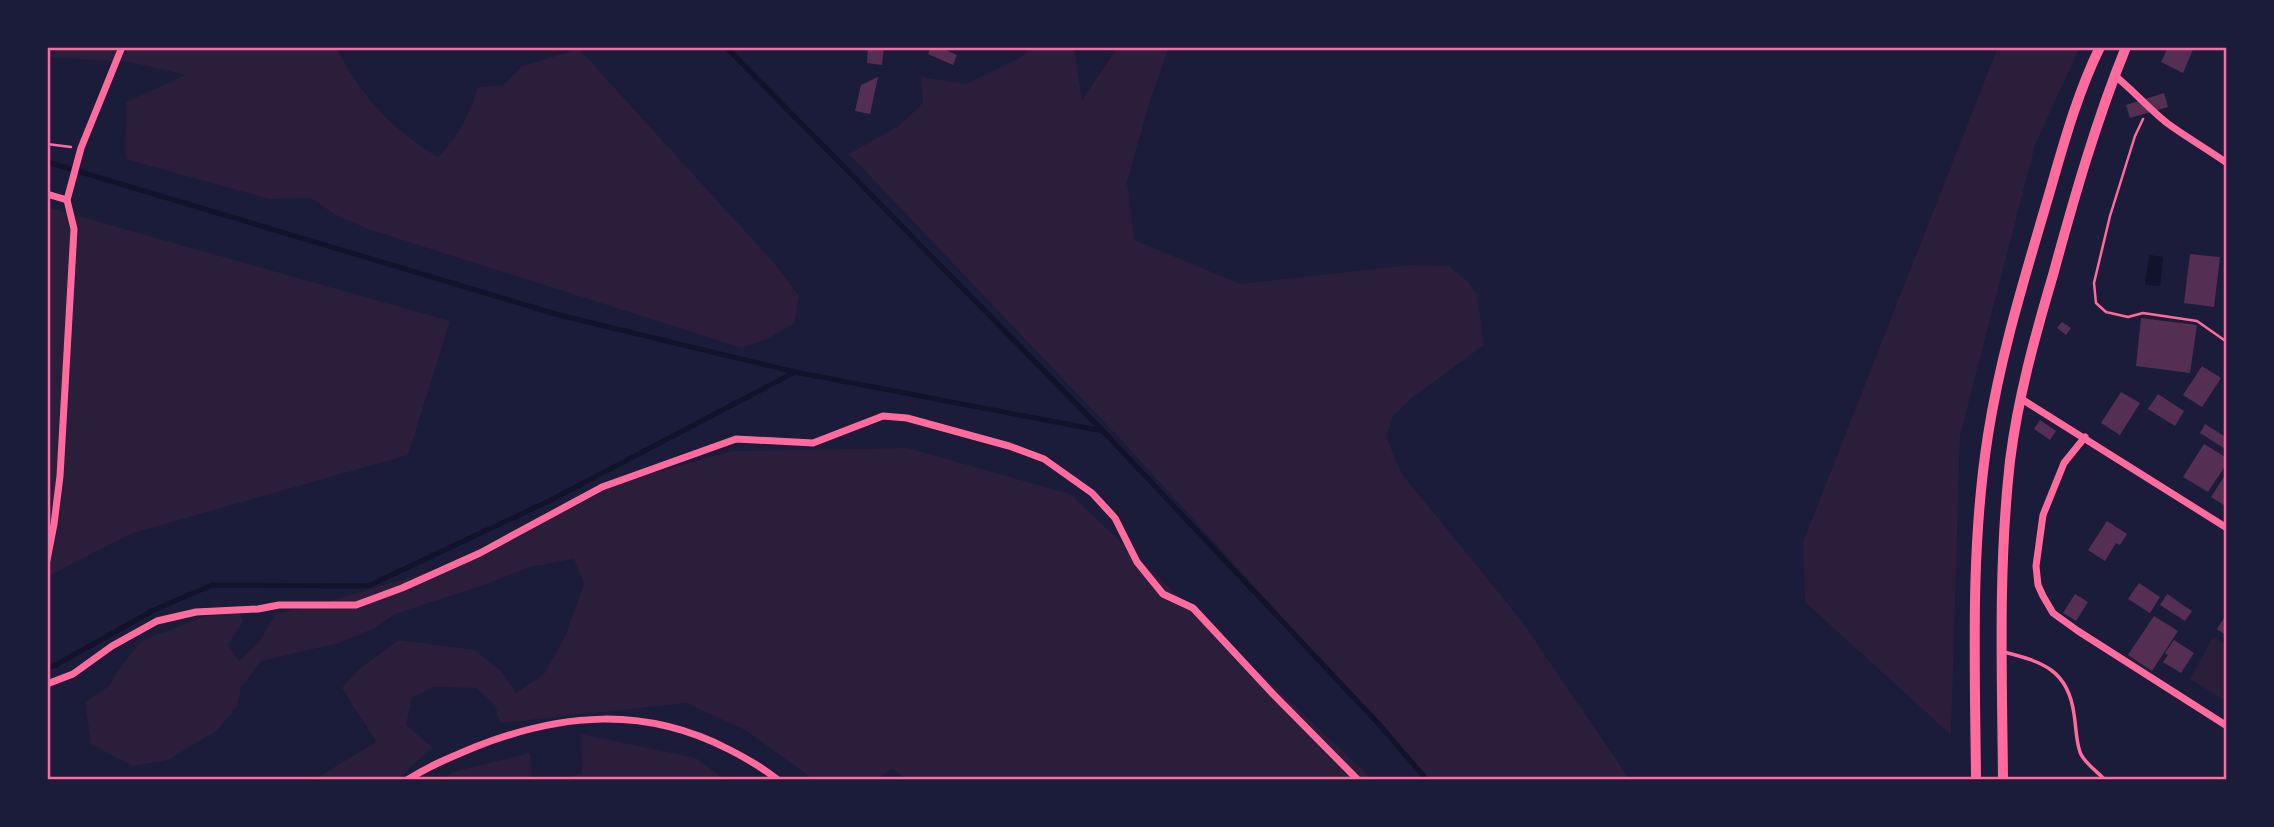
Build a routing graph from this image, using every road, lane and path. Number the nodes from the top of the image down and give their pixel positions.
1 (122, 47) edge
2 (2100, 47) edge
3 (2126, 47) edge
4 (2114, 75) junction
5 (2148, 106) junction
6 (47, 144) edge
7 (81, 148) junction
8 (2227, 163) edge
9 (47, 194) edge
10 (67, 200) junction
11 (2227, 342) edge
12 (2021, 398) junction
13 (2085, 437) junction
14 (2227, 528) edge
15 (47, 560) edge
16 (2002, 651) junction
17 (47, 684) edge
18 (2227, 726) edge
19 (407, 780) edge
20 (778, 780) edge
21 (1359, 780) edge
22 (1976, 780) edge
23 (2003, 780) edge
24 (2105, 780) edge

1 - 7 street
2 - 22 main road
3 - 4 main road
4 - 5 street
4 - 12 main road
5 - 8 street
5 - 11 path
6 - 7 path
7 - 10 street
9 - 10 street
10 - 15 street
12 - 13 street
12 - 16 main road
13 - 14 street
13 - 18 street
16 - 23 main road
16 - 24 lane
17 - 21 street
19 - 20 street

